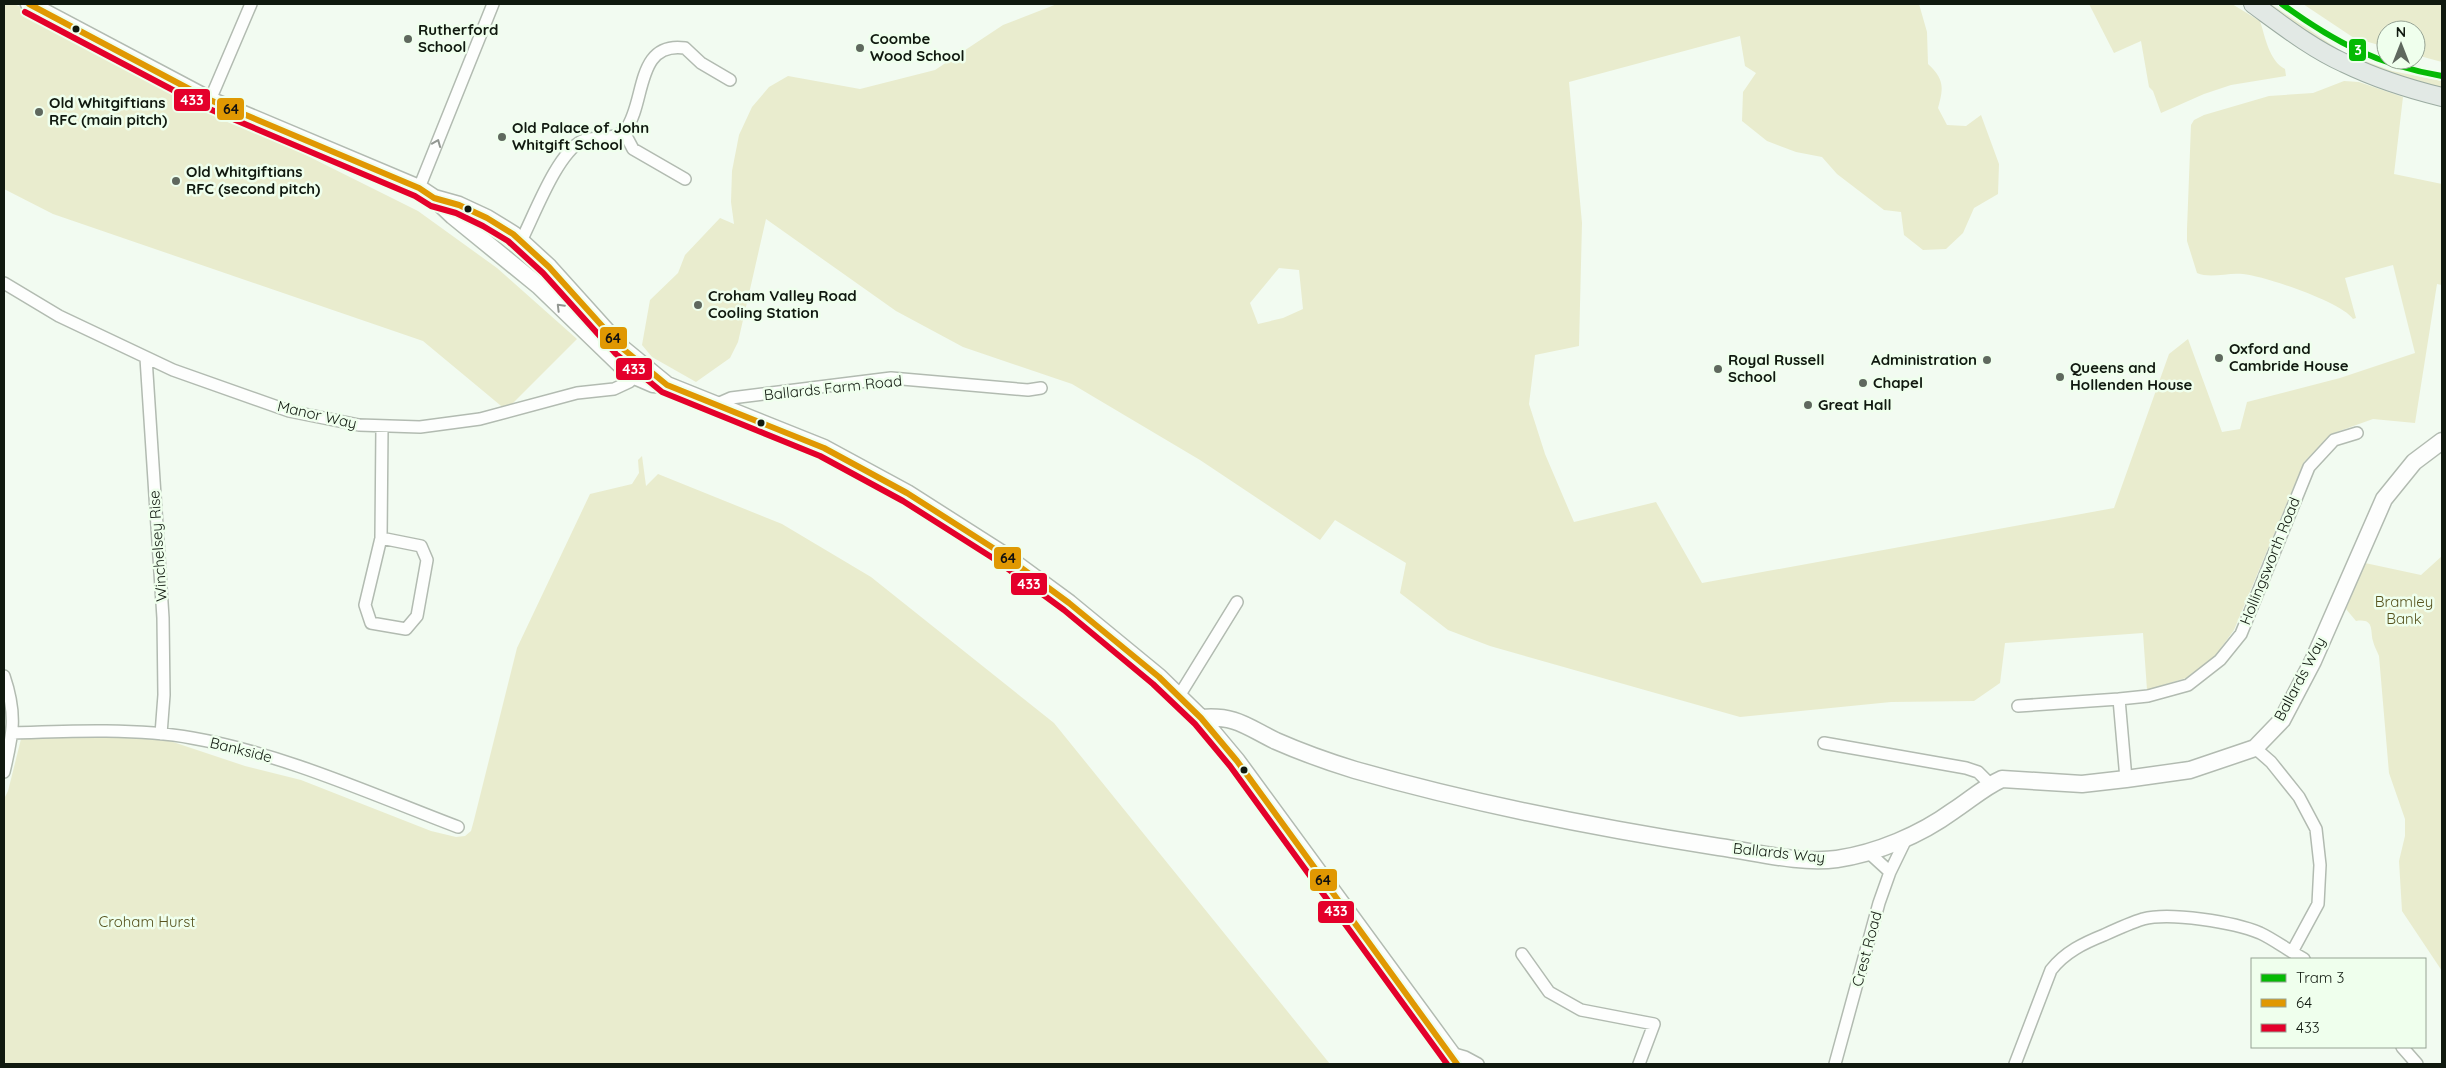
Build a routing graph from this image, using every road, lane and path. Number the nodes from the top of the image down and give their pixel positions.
1 (30, 4) edge
2 (251, 4) edge
3 (493, 4) edge
4 (2253, 4) edge
5 (730, 80) dead end
6 (2442, 98) edge
7 (210, 100) junction
8 (624, 132) junction
9 (685, 179) dead end
10 (419, 188) junction
11 (434, 198) junction
12 (521, 241) junction
13 (4, 282) edge
14 (146, 358) junction
15 (640, 371) junction
16 (1041, 388) dead end
17 (716, 404) junction
18 (382, 427) junction
19 (2357, 433) dead end
20 (2442, 441) edge
21 (380, 538) junction
22 (1238, 602) dead end
23 (4, 676) edge
24 (1179, 696) junction
25 (2119, 698) junction
26 (2018, 706) dead end
27 (1201, 718) junction
28 (13, 733) junction
29 (161, 734) junction
30 (1824, 743) dead end
31 (2255, 748) junction
32 (4, 772) edge
33 (2126, 780) junction
34 (1990, 784) junction
35 (458, 827) dead end
36 (1907, 837) junction
37 (1867, 851) junction
38 (1890, 872) junction
39 (2292, 952) junction
40 (1522, 954) dead end
41 (2302, 958) edge
42 (2403, 1048) edge
43 (1454, 1058) edge
44 (1478, 1064) edge
45 (1639, 1064) edge
46 (1835, 1064) edge
47 (2015, 1064) edge
48 (2417, 1064) edge

1 - 7 street
2 - 7 street
10 -> 3 street
4 - 6 main road
5 - 8 street
7 - 10 street
8 - 9 street
8 - 12 street
10 - 11 street
11 - 12 street
15 -> 11 street
12 - 15 street
13 - 14 street, Manor Way
14 - 18 street, Manor Way
14 - 29 street, Winchelsey Rise
15 - 17 street
15 - 18 street, Manor Way
16 - 17 street, Ballards Farm Road
17 - 24 street
18 - 21 street
19 - 25 street, Hollingsworth Road
20 - 31 street, Ballards Way
21 - 21 street
22 - 24 street
23 - 28 street
24 - 27 street
25 - 26 street, Hollingsworth Road
25 - 33 street
27 - 37 street, Ballards Way
27 - 43 street
28 - 29 street, Bankside
28 - 32 street
29 - 35 street, Bankside
30 - 34 street
31 - 33 street, Ballards Way
31 - 39 street
33 - 34 street, Ballards Way
34 - 36 street, Ballards Way
36 - 37 street, Ballards Way
36 - 38 street, Crest Road
37 - 38 street
38 - 46 street, Crest Road
39 - 41 street
39 - 47 street
40 - 45 street
42 - 48 street
43 - 44 street

